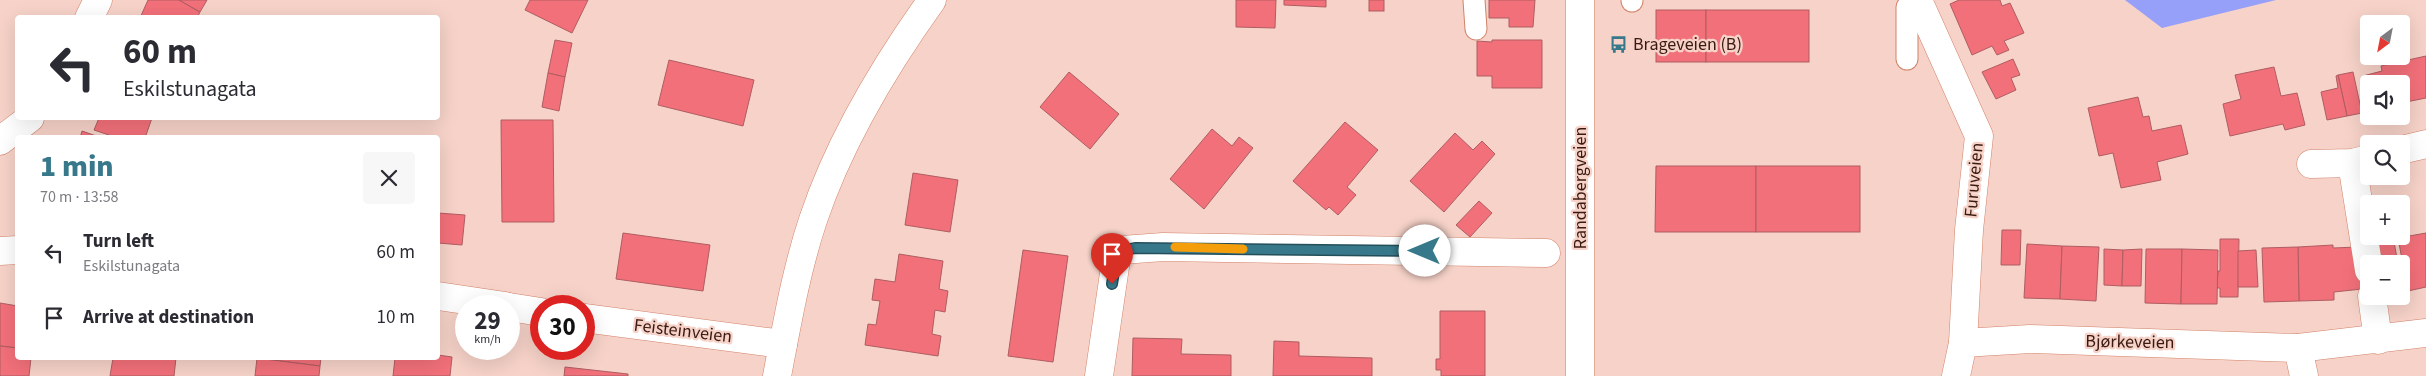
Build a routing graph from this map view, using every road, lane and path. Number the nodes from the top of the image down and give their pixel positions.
1 (98, 0) edge
2 (932, 0) edge
3 (1474, 0) edge
4 (1580, 0) edge
5 (1921, 6) edge
6 (90, 15) edge
7 (1476, 30) dead end
8 (1907, 59) dead end
9 (27, 120) edge
10 (0, 141) edge
11 (2426, 144) edge
12 (2410, 148) edge
13 (2360, 161) edge
14 (2311, 164) dead end
15 (2362, 185) edge
16 (15, 250) edge
17 (0, 251) edge
18 (1546, 253) dead end
19 (2368, 255) edge
20 (440, 296) edge
21 (455, 298) edge
22 (2373, 305) edge
23 (595, 319) edge
24 (2426, 333) edge
25 (2378, 340) junction
26 (1963, 343) junction
27 (783, 344) junction
28 (2298, 348) junction
29 (777, 376) edge
30 (1099, 376) edge
31 (1580, 376) edge
32 (1956, 376) edge
33 (2304, 376) edge

1 - 6 street
2 - 27 street
3 - 7 lane
4 - 31 street, Randabergveien
5 - 8 lane
5 - 26 street, Furuveien
9 - 10 street
11 - 12 street
13 - 14 street
15 - 19 street
16 - 17 street
18 - 30 street
20 - 21 street
22 - 25 street
23 - 27 street, Feisteinveien
24 - 25 street, Bjørkeveien
25 - 28 street, Bjørkeveien
26 - 28 street, Bjørkeveien
26 - 32 street, Furuveien
27 - 29 street
28 - 33 street

